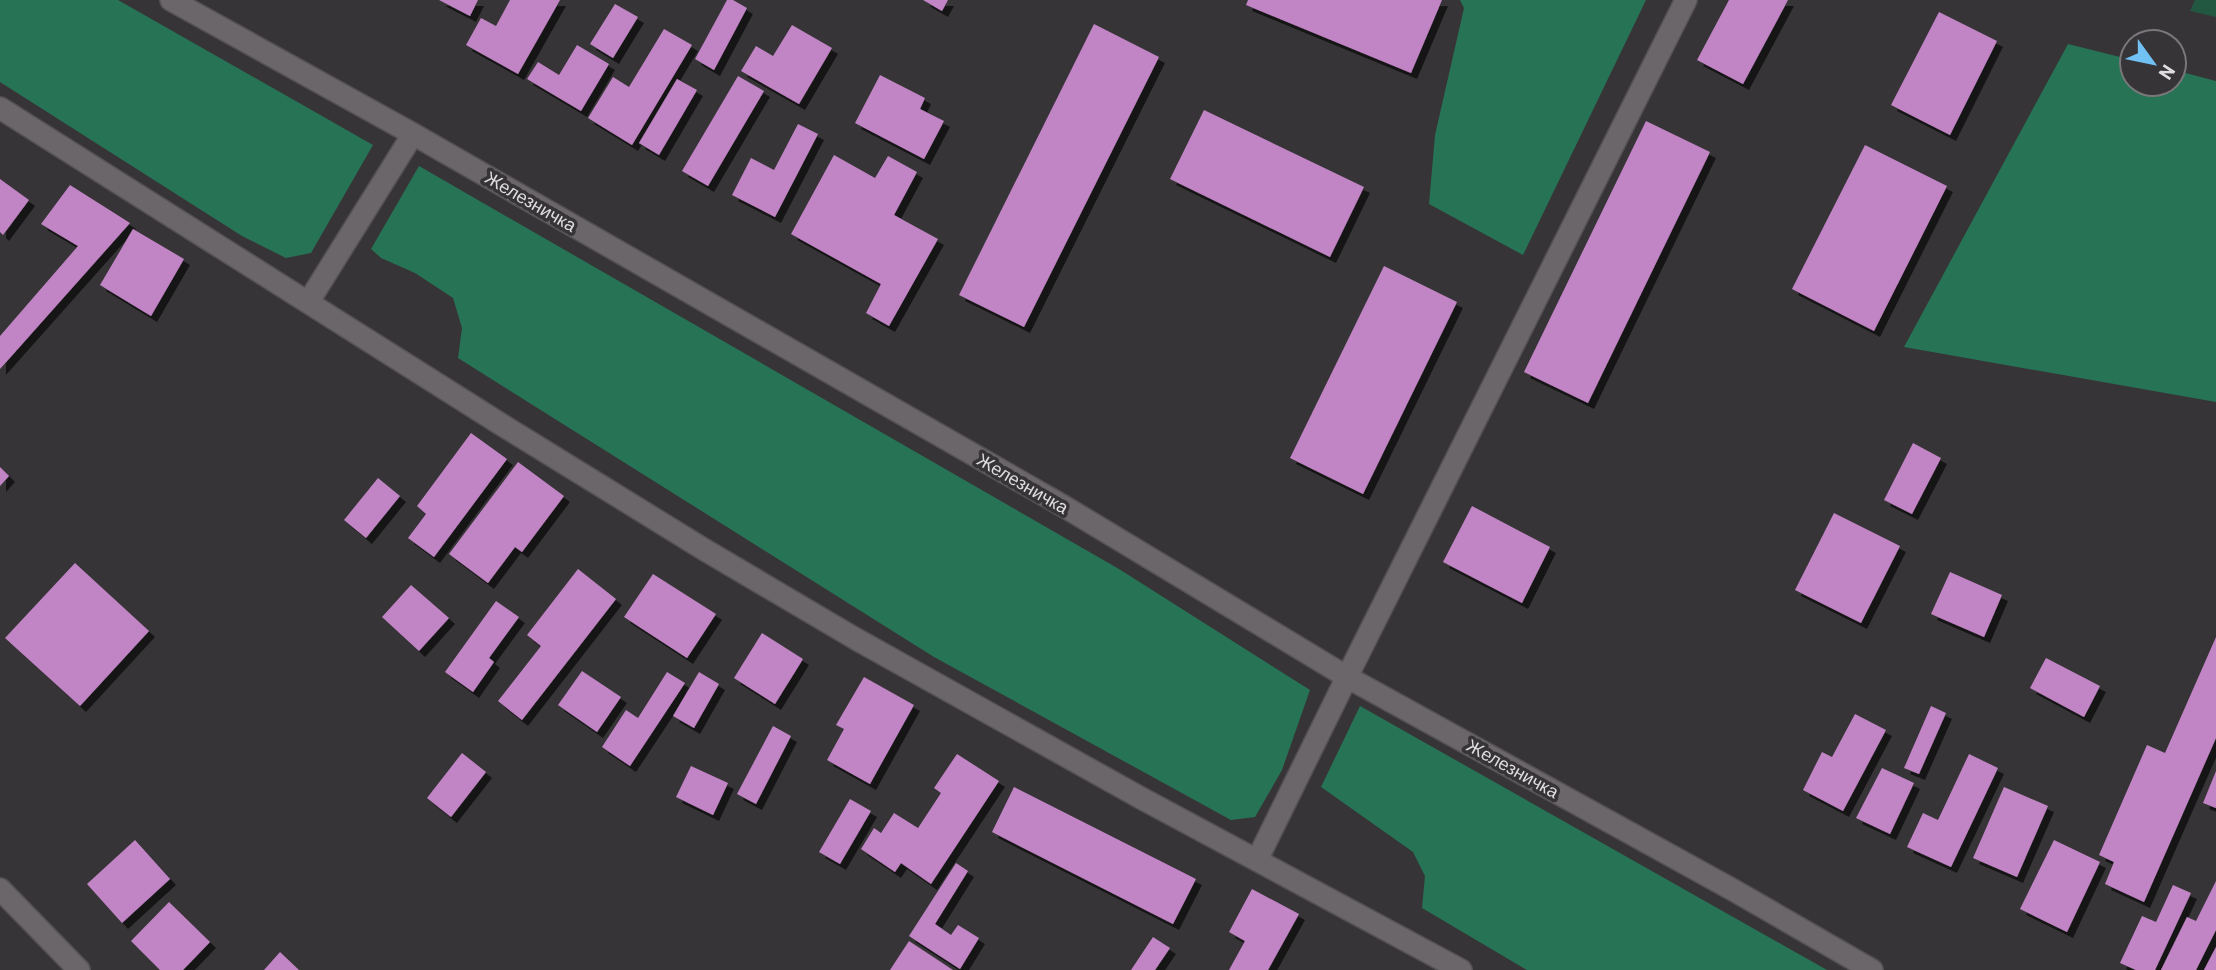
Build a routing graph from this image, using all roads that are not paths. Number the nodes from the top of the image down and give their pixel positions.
1 (172, 0) edge
2 (1686, 0) edge
3 (0, 108) edge
4 (413, 134) junction
5 (309, 301) junction
6 (1347, 677) junction
7 (1256, 860) junction
8 (0, 889) edge
9 (79, 970) edge
10 (1461, 970) edge
11 (1872, 970) edge

1 - 4 street, Железничка
2 - 6 street
3 - 5 street
4 - 5 street
4 - 6 street, Железничка
5 - 7 street
6 - 7 street
6 - 11 street, Железничка
7 - 10 street
8 - 9 street

